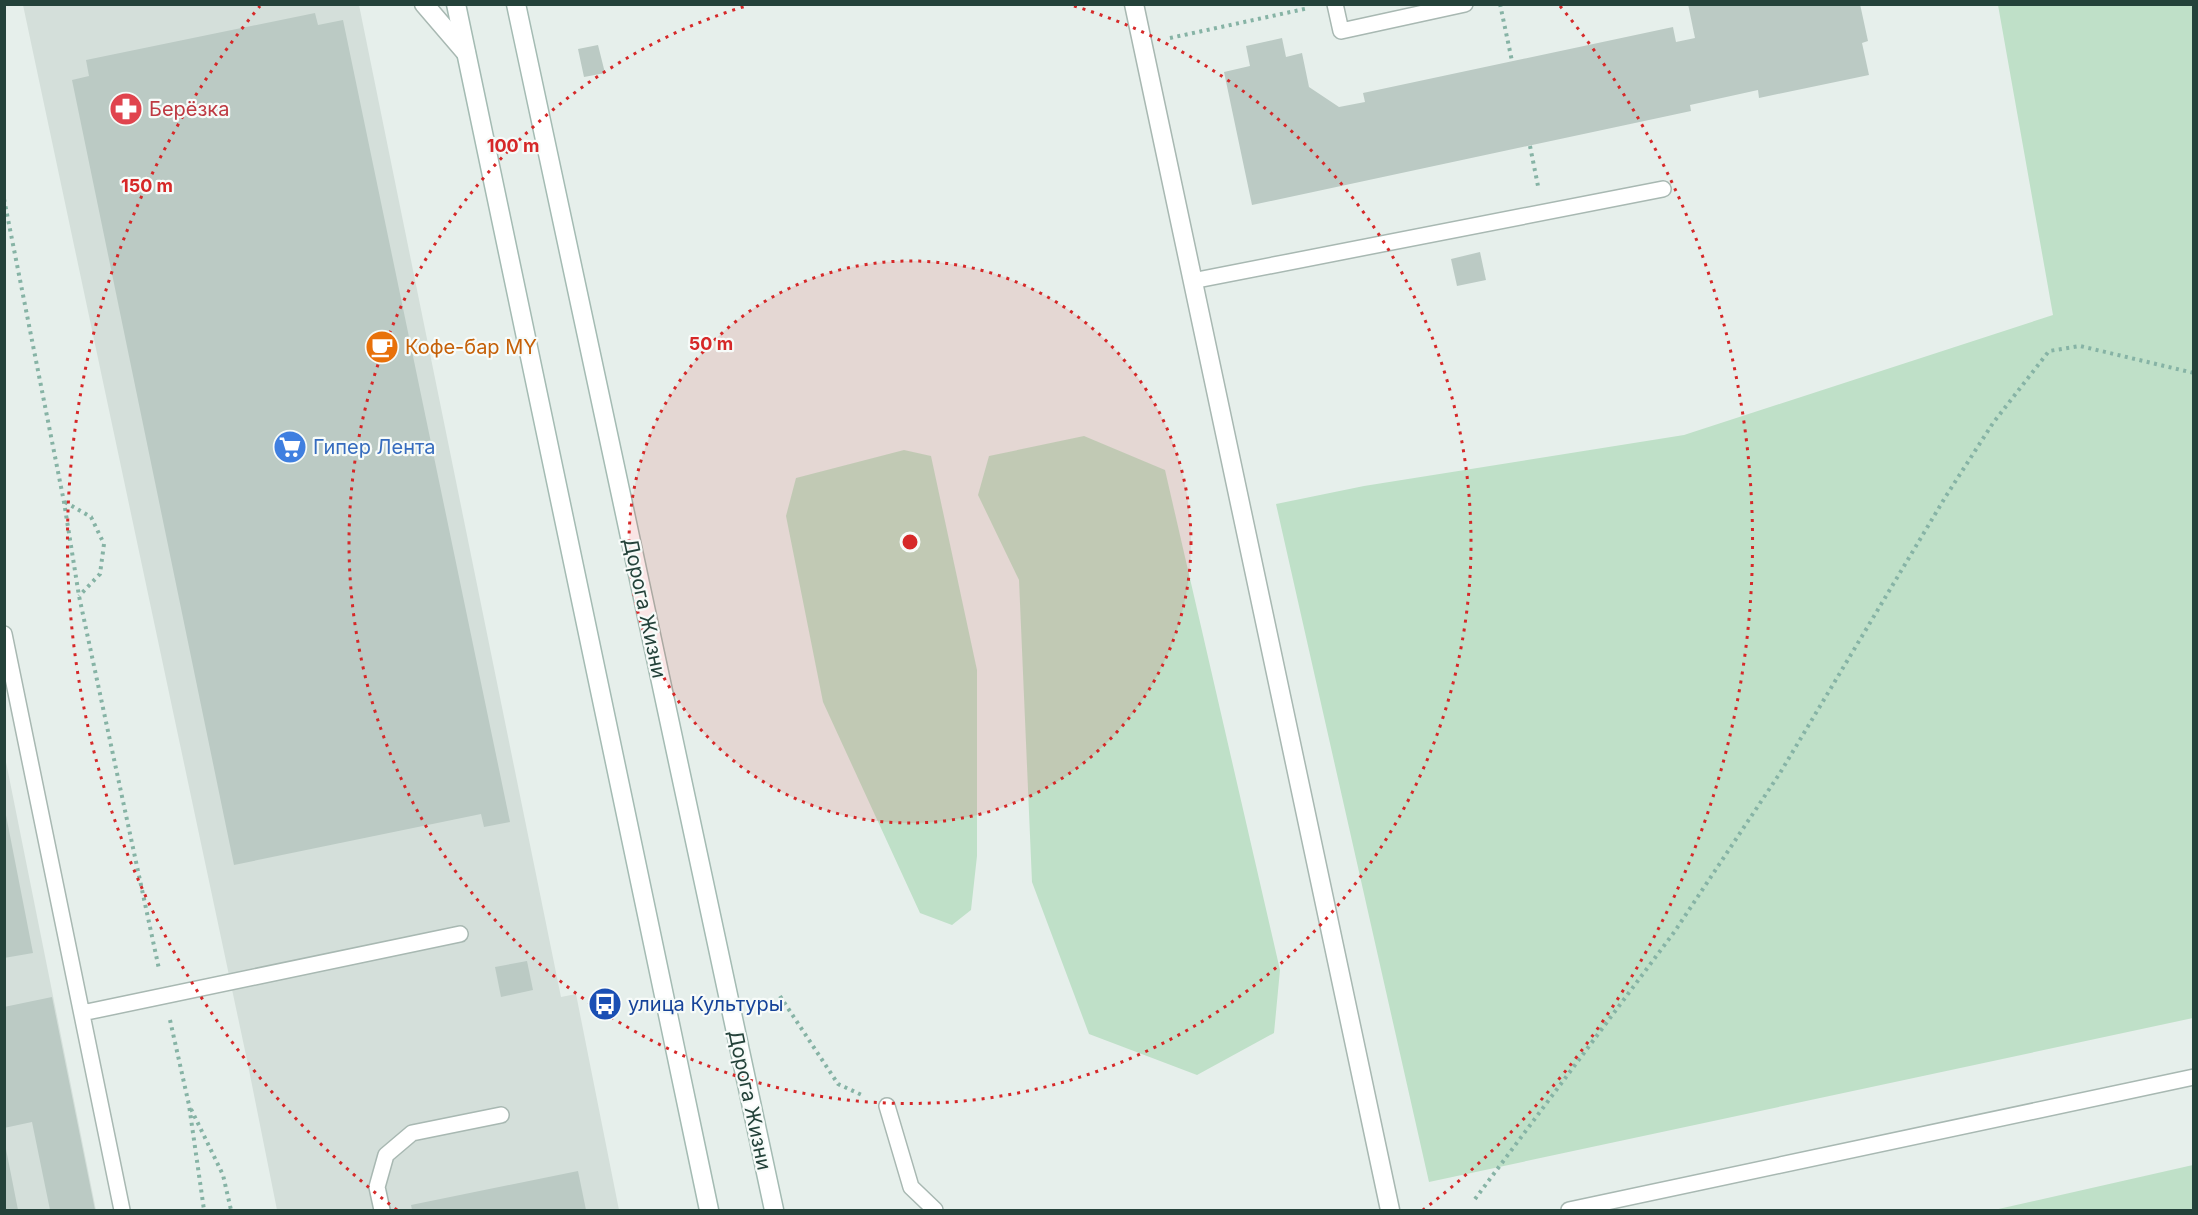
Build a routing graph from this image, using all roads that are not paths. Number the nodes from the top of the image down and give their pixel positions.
1 (423, 4) edge
2 (456, 4) edge
3 (516, 4) edge
4 (1134, 4) edge
5 (1335, 4) edge
6 (1465, 4) edge
7 (466, 53) junction
8 (1663, 189) dead end
9 (1192, 281) junction
10 (4, 634) edge
11 (460, 934) dead end
12 (82, 1013) junction
13 (2193, 1077) edge
14 (887, 1106) road end
15 (501, 1115) dead end
16 (122, 1210) edge
17 (382, 1210) edge
18 (708, 1210) edge
19 (774, 1210) edge
20 (935, 1210) edge
21 (1390, 1210) edge
22 (1569, 1210) edge

1 - 7 main road
2 - 7 main road
3 - 19 main road, Дорога Жизни
4 - 9 main road
5 - 6 lane
7 - 18 main road
8 - 9 lane
9 - 21 main road
10 - 12 lane
11 - 12 lane
12 - 16 lane
13 - 22 lane
14 - 20 lane
15 - 17 lane

